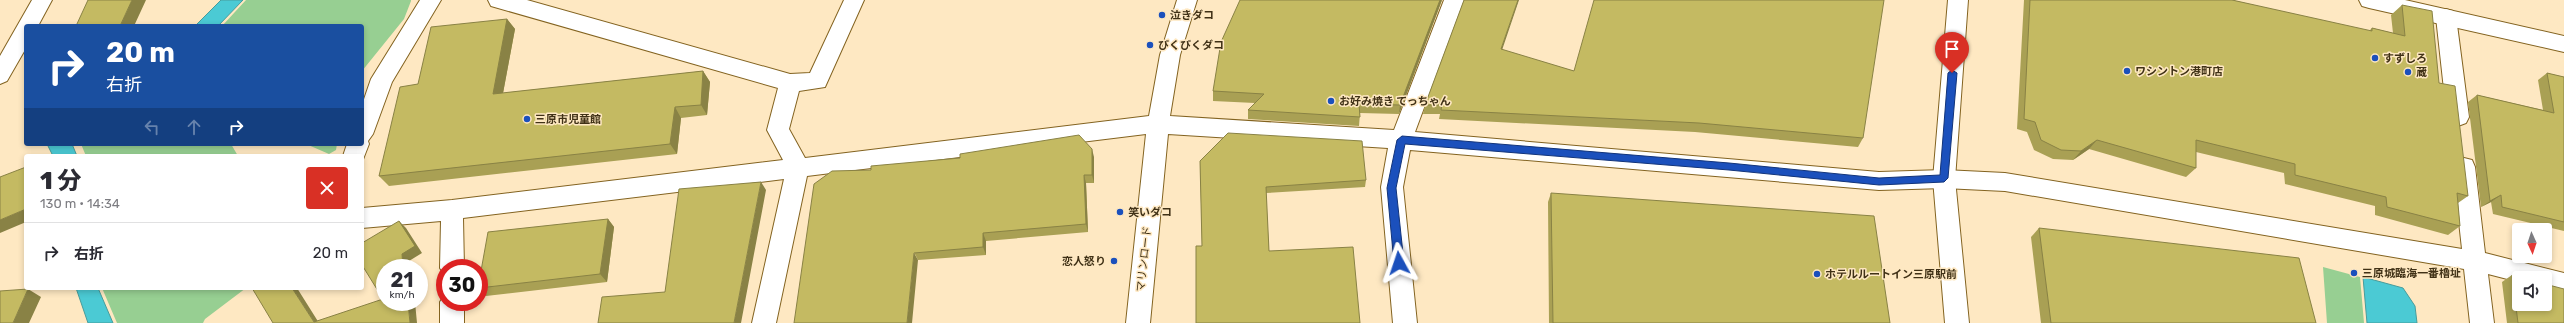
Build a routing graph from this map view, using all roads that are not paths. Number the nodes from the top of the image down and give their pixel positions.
1 (42, 0) edge
2 (431, 0) edge
3 (498, 0) edge
4 (854, 0) edge
5 (1187, 0) edge
6 (1454, 0) edge
7 (1958, 0) edge
8 (2369, 0) edge
9 (2446, 17) junction
10 (29, 24) edge
11 (24, 33) edge
12 (2564, 44) edge
13 (0, 75) edge
14 (790, 83) junction
15 (1158, 124) junction
16 (364, 128) edge
17 (1402, 140) junction
18 (798, 166) junction
19 (1944, 178) junction
20 (452, 210) junction
21 (364, 218) edge
22 (452, 259) edge
23 (2475, 261) junction
24 (2516, 271) edge
25 (2552, 280) edge
26 (2564, 283) edge
27 (452, 311) edge
28 (452, 323) edge
29 (764, 323) edge
30 (1138, 323) edge
31 (1405, 323) edge
32 (1957, 323) edge
33 (2482, 323) edge

1 - 10 main road
2 - 16 main road
3 - 14 main road
4 - 14 main road
5 - 15 main road, マリンロード
6 - 17 main road
7 - 19 main road
8 - 9 main road
9 - 12 main road
9 - 23 main road
11 - 13 main road
14 - 18 main road
15 - 17 main road
15 - 18 main road
15 - 30 main road, マリンロード
17 - 19 main road
17 - 31 main road
18 - 20 main road
18 - 29 main road
19 - 23 main road
19 - 32 main road
20 - 21 main road
20 - 22 main road
23 - 24 main road
23 - 33 main road
25 - 26 main road
27 - 28 main road

